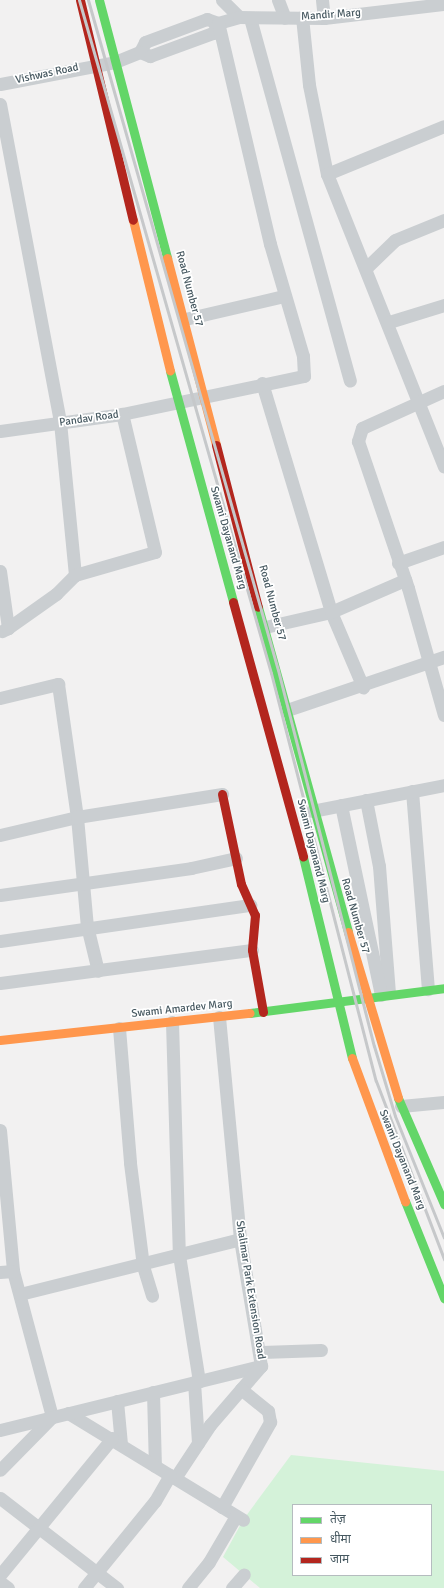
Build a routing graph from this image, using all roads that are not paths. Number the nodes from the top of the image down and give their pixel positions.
1 (80, 0) edge
2 (99, 0) edge
3 (222, 0) edge
4 (278, 0) edge
5 (322, 0) edge
6 (407, 4) edge
7 (444, 4) edge
8 (244, 17) junction
9 (302, 17) junction
10 (285, 18) junction
11 (324, 18) junction
12 (218, 23) junction
13 (115, 62) junction
14 (95, 65) junction
15 (5, 83) edge
16 (0, 104) edge
17 (444, 126) edge
18 (327, 174) junction
19 (444, 220) edge
20 (366, 268) junction
21 (284, 296) junction
22 (444, 305) edge
23 (185, 319) junction
24 (389, 322) junction
25 (350, 380) dead end
26 (262, 384) junction
27 (444, 391) edge
28 (206, 397) junction
29 (417, 401) junction
30 (178, 403) junction
31 (122, 414) junction
32 (60, 422) junction
33 (0, 431) edge
34 (444, 466) edge
35 (444, 547) edge
36 (398, 563) junction
37 (0, 571) edge
38 (75, 575) junction
39 (405, 580) junction
40 (331, 612) junction
41 (265, 627) junction
42 (4, 630) edge
43 (444, 657) edge
44 (430, 662) junction
45 (363, 686) junction
46 (0, 698) edge
47 (287, 710) junction
48 (444, 715) edge
49 (444, 785) edge
50 (412, 791) junction
51 (222, 794) joint
52 (366, 800) junction
53 (341, 805) junction
54 (312, 811) junction
55 (77, 817) junction
56 (0, 835) edge
57 (236, 858) junction
58 (84, 882) junction
59 (0, 895) edge
60 (250, 905) junction
61 (87, 926) junction
62 (0, 941) edge
63 (252, 950) junction
64 (98, 971) junction
65 (0, 983) edge
66 (444, 988) edge
67 (428, 989) junction
68 (385, 994) junction
69 (366, 998) junction
70 (338, 1002) junction
71 (263, 1012) junction
72 (219, 1017) junction
73 (172, 1022) junction
74 (119, 1028) junction
75 (0, 1040) edge
76 (444, 1102) edge
77 (401, 1106) junction
78 (0, 1130) edge
79 (443, 1200) edge
80 (240, 1239) junction
81 (179, 1255) junction
82 (143, 1266) junction
83 (14, 1271) junction
84 (0, 1272) edge
85 (20, 1294) junction
86 (152, 1296) dead end
87 (444, 1298) edge
88 (321, 1350) dead end
89 (262, 1352) junction
90 (261, 1366) junction
91 (196, 1381) junction
92 (241, 1390) junction
93 (153, 1392) junction
94 (117, 1401) junction
95 (68, 1413) junction
96 (52, 1417) junction
97 (0, 1430) edge
98 (116, 1441) junction
99 (198, 1443) junction
100 (155, 1466) junction
101 (0, 1470) edge
102 (172, 1477) junction
103 (0, 1498) edge
104 (222, 1507) junction
105 (40, 1527) junction
106 (96, 1572) junction
107 (244, 1574) dead end
108 (0, 1575) edge
109 (0, 1582) edge
110 (8, 1588) edge
111 (84, 1588) edge
112 (117, 1588) edge
113 (188, 1588) edge
114 (232, 1588) edge

1 - 14 main road
2 - 13 main road, Road Number 57
3 - 8 street
4 - 10 street
5 - 11 street
6 - 7 street, Mandir Marg
6 - 11 street, Mandir Marg
8 - 10 street, Mandir Marg
8 - 12 street, Mandir Marg
8 - 25 street
9 - 10 street, Mandir Marg
9 - 11 street, Mandir Marg
9 - 18 street
12 - 13 street, Mandir Marg
12 - 21 street
13 - 14 street, Vishwas Road
13 - 23 main road, Road Number 57
14 - 15 street, Vishwas Road
14 - 30 main road
16 - 32 street
17 - 18 street
18 - 20 street
19 - 20 street
20 - 24 street
21 - 23 street
21 - 26 street, Pandav Road
22 - 24 street
23 - 28 main road, Road Number 57
24 - 29 street
26 - 28 street, Pandav Road
26 - 40 street
27 - 29 street
28 - 30 street, Pandav Road
28 - 41 main road, Road Number 57
29 - 34 street
29 - 36 street
30 - 31 street, Pandav Road
30 - 70 main road, Swami Dayanand Marg
31 - 32 street, Pandav Road
31 - 38 street
32 - 33 street, Pandav Road
32 - 38 street
35 - 36 street
36 - 39 street
37 - 42 street
38 - 42 street
39 - 40 street
39 - 44 street
40 - 41 street
40 - 45 street
41 - 47 main road, Road Number 57
43 - 44 street
44 - 45 street
44 - 48 street
45 - 47 street
46 - 55 street
47 - 54 main road, Road Number 57
49 - 50 street
50 - 52 street
50 - 67 street
51 - 55 street
51 - 57 main road
52 - 53 street
52 - 68 street
53 - 54 street
53 - 68 street
54 - 69 main road, Road Number 57
55 - 56 street
55 - 58 street
57 - 58 street
57 - 60 main road
58 - 59 street
58 - 61 street
60 - 61 street
60 - 63 main road
61 - 62 street
61 - 64 street
63 - 64 street
63 - 71 main road
64 - 65 street
66 - 67 main road, Swami Amardev Marg
67 - 68 main road, Swami Amardev Marg
68 - 69 main road, Swami Amardev Marg
69 - 70 main road, Swami Amardev Marg
69 - 77 main road, Road Number 57
70 - 71 main road, Swami Amardev Marg
70 - 87 main road, Swami Dayanand Marg
71 - 72 main road, Swami Amardev Marg
72 - 73 main road, Swami Amardev Marg
72 - 80 street, Shalimar Park Extension Road
73 - 74 main road, Swami Amardev Marg
73 - 81 street
74 - 75 main road, Swami Amardev Marg
74 - 82 street
76 - 77 street
77 - 79 main road, Road Number 57
78 - 83 street
80 - 81 street
80 - 89 street, Shalimar Park Extension Road
81 - 82 street
81 - 91 street
82 - 85 street
82 - 86 street
83 - 84 street
83 - 85 street
85 - 96 street
88 - 89 street
89 - 90 street, Shalimar Park Extension Road
90 - 91 street, Shalimar Park Extension Road
90 - 92 street
91 - 93 street, Shalimar Park Extension Road
91 - 99 street
92 - 99 street
92 - 104 street
93 - 94 street, Shalimar Park Extension Road
93 - 100 street
94 - 95 street, Shalimar Park Extension Road
94 - 98 street
95 - 96 street, Shalimar Park Extension Road
95 - 98 street
96 - 97 street, Shalimar Park Extension Road
96 - 101 street
98 - 100 street
98 - 105 street
99 - 102 street
100 - 102 street
102 - 104 street
102 - 106 street
103 - 105 street
104 - 113 street
105 - 106 street
105 - 108 street
106 - 111 street
106 - 112 street
107 - 114 street
109 - 110 street

